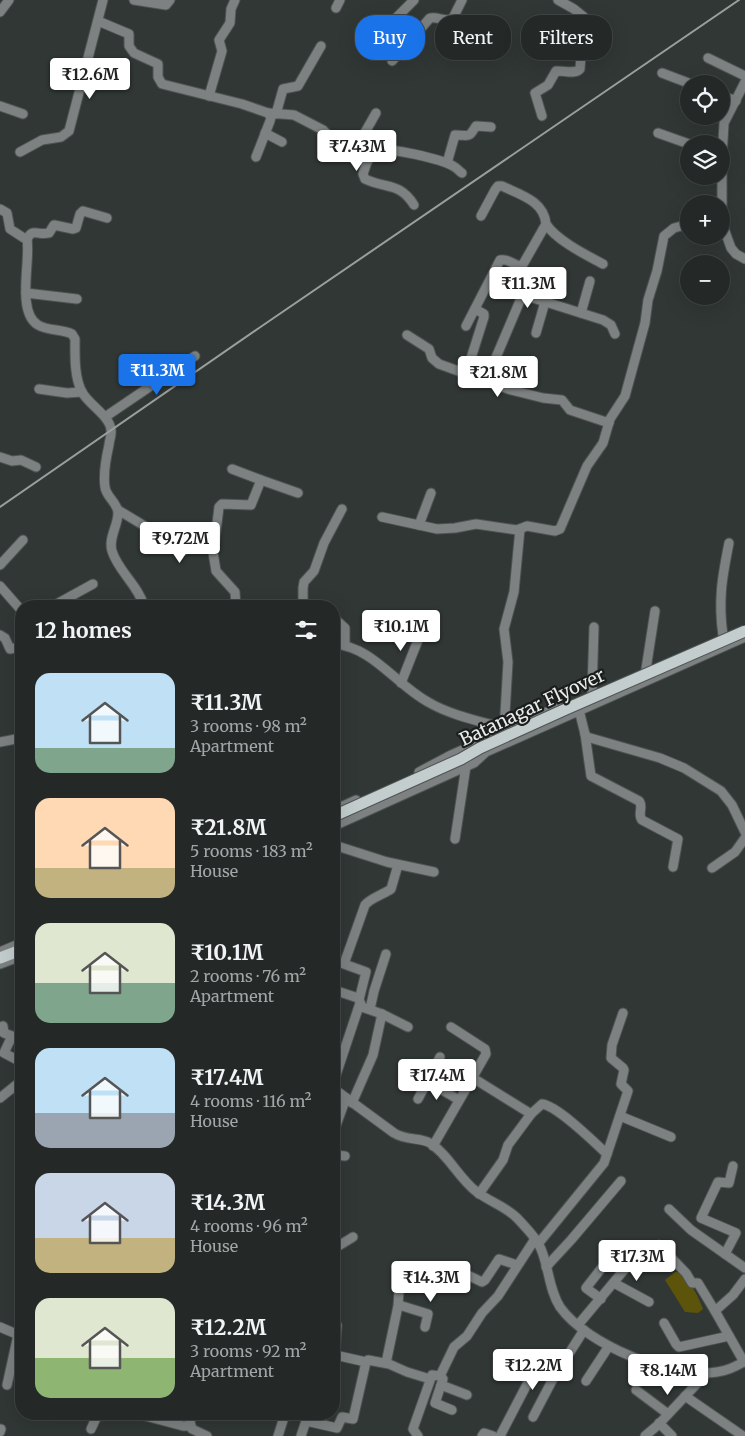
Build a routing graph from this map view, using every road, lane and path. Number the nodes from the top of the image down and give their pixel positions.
1 (9, 0) edge
2 (102, 0) edge
3 (134, 0) edge
4 (170, 0) edge
5 (235, 0) edge
6 (414, 0) edge
7 (462, 0) edge
8 (558, 0) edge
9 (0, 12) edge
10 (399, 15) edge
11 (98, 21) junction
12 (321, 46) dead end
13 (708, 58) dead end
14 (392, 61) dead end
15 (662, 73) dead end
16 (745, 76) edge
17 (680, 80) edge
18 (745, 82) edge
19 (209, 96) junction
20 (730, 99) edge
21 (736, 101) junction
22 (0, 106) edge
23 (376, 113) dead end
24 (23, 114) dead end
25 (272, 114) junction
26 (542, 116) dead end
27 (491, 127) dead end
28 (265, 133) junction
29 (658, 133) dead end
30 (723, 135) edge
31 (680, 141) edge
32 (282, 142) dead end
33 (20, 152) dead end
34 (256, 157) dead end
35 (352, 157) junction
36 (367, 162) junction
37 (447, 163) junction
38 (462, 174) dead end
39 (414, 205) dead end
40 (0, 209) edge
41 (481, 216) dead end
42 (107, 218) dead end
43 (546, 224) junction
44 (680, 226) edge
45 (27, 240) junction
46 (730, 244) edge
47 (745, 259) edge
48 (603, 264) dead end
49 (590, 281) dead end
50 (26, 293) junction
51 (77, 299) dead end
52 (545, 302) junction
53 (475, 309) junction
54 (581, 313) junction
55 (466, 326) dead end
56 (536, 333) dead end
57 (615, 334) dead end
58 (407, 335) dead end
59 (195, 356) dead end
60 (466, 374) junction
61 (486, 381) junction
62 (39, 388) dead end
63 (82, 392) junction
64 (105, 417) junction
65 (609, 423) junction
66 (0, 457) edge
67 (36, 467) dead end
68 (232, 469) dead end
69 (261, 480) junction
70 (298, 493) dead end
71 (431, 493) dead end
72 (342, 509) dead end
73 (118, 510) junction
74 (382, 517) dead end
75 (419, 525) junction
76 (520, 529) junction
77 (23, 540) dead end
78 (729, 543) dead end
79 (214, 548) junction
80 (0, 565) edge
81 (93, 584) dead end
82 (0, 586) edge
83 (64, 600) edge
84 (142, 600) edge
85 (236, 600) edge
86 (303, 600) edge
87 (15, 603) edge
88 (655, 611) dead end
89 (340, 623) edge
90 (745, 626) edge
91 (594, 627) dead end
92 (422, 630) dead end
93 (745, 631) edge
94 (0, 635) edge
95 (723, 636) junction
96 (745, 637) edge
97 (340, 645) edge
98 (344, 646) junction
99 (15, 648) edge
100 (646, 669) junction
101 (401, 683) junction
102 (592, 692) junction
103 (579, 710) junction
104 (504, 729) junction
105 (585, 734) junction
106 (15, 739) edge
107 (0, 742) edge
108 (509, 742) junction
109 (466, 766) junction
110 (340, 807) edge
111 (340, 813) edge
112 (340, 823) edge
113 (745, 832) edge
114 (745, 838) edge
115 (455, 839) dead end
116 (340, 847) edge
117 (398, 865) junction
118 (673, 867) dead end
119 (712, 868) dead end
120 (434, 872) dead end
121 (15, 946) edge
122 (0, 952) edge
123 (15, 952) edge
124 (386, 954) dead end
125 (0, 958) edge
126 (15, 958) edge
127 (0, 964) edge
128 (340, 992) edge
129 (363, 1005) junction
130 (622, 1013) dead end
131 (382, 1014) junction
132 (3, 1026) dead end
133 (408, 1027) dead end
134 (451, 1027) dead end
135 (4, 1043) edge
136 (440, 1056) dead end
137 (15, 1059) edge
138 (340, 1063) edge
139 (473, 1078) junction
140 (427, 1081) junction
141 (15, 1088) edge
142 (340, 1093) edge
143 (0, 1098) edge
144 (418, 1099) dead end
145 (349, 1100) junction
146 (460, 1100) junction
147 (530, 1114) junction
148 (620, 1116) junction
149 (340, 1119) edge
150 (671, 1137) dead end
151 (433, 1146) junction
152 (608, 1154) junction
153 (340, 1156) edge
154 (345, 1156) dead end
155 (733, 1166) dead end
156 (621, 1181) dead end
157 (479, 1194) junction
158 (669, 1209) dead end
159 (353, 1237) dead end
160 (537, 1241) junction
161 (340, 1245) edge
162 (659, 1245) dead end
163 (725, 1254) junction
164 (611, 1256) dead end
165 (634, 1258) dead end
166 (517, 1265) junction
167 (546, 1267) junction
168 (745, 1268) edge
169 (459, 1271) dead end
170 (400, 1276) dead end
171 (745, 1279) edge
172 (614, 1283) junction
173 (600, 1299) junction
174 (649, 1302) dead end
175 (399, 1305) junction
176 (715, 1311) junction
177 (664, 1324) dead end
178 (0, 1327) edge
179 (425, 1327) dead end
180 (581, 1328) junction
181 (15, 1334) edge
182 (729, 1336) junction
183 (609, 1346) junction
184 (15, 1355) edge
185 (340, 1356) edge
186 (366, 1362) junction
187 (744, 1362) edge
188 (386, 1363) junction
189 (707, 1373) junction
190 (554, 1377) junction
191 (430, 1379) junction
192 (440, 1381) junction
193 (586, 1381) dead end
194 (7, 1385) dead end
195 (636, 1390) dead end
196 (467, 1395) dead end
197 (685, 1396) junction
198 (452, 1410) dead end
199 (668, 1414) junction
200 (532, 1416) dead end
201 (95, 1420) edge
202 (160, 1420) edge
203 (191, 1420) edge
204 (283, 1420) edge
205 (659, 1423) junction
206 (190, 1426) junction
207 (91, 1429) dead end
208 (207, 1436) edge
209 (278, 1436) edge
210 (301, 1436) edge
211 (418, 1436) edge
212 (482, 1436) edge
213 (493, 1436) edge
214 (500, 1436) edge
215 (645, 1436) edge
216 (672, 1436) edge
217 (743, 1436) edge

1 - 9 street
2 - 11 street
3 - 4 street
5 - 19 street
6 - 10 street
7 - 14 street
8 - 26 street
11 - 19 street
11 - 33 street
12 - 25 street
13 - 16 street
15 - 17 street
18 - 21 street
19 - 25 street
20 - 21 street
21 - 30 street
22 - 24 street
23 - 35 street
25 - 28 street
25 - 35 street
27 - 37 street
28 - 32 street
28 - 34 street
29 - 31 street
35 - 36 street
36 - 37 street
36 - 39 street
37 - 38 street
40 - 45 street
41 - 43 street
42 - 45 street
43 - 48 street
43 - 53 street
44 - 65 street
45 - 50 street
46 - 47 street
49 - 54 street
50 - 51 street
50 - 63 street
52 - 54 street
52 - 56 street
52 - 61 street
53 - 55 street
53 - 60 street
54 - 57 street
58 - 60 street
59 - 64 street
60 - 61 street
61 - 65 street
62 - 63 street
63 - 64 street
64 - 73 street
65 - 76 street
66 - 67 street
68 - 69 street
69 - 70 street
69 - 79 street
71 - 75 street
72 - 86 street
73 - 79 street
73 - 84 street
74 - 75 street
75 - 76 street
76 - 104 street
77 - 80 street
78 - 95 street
79 - 85 street
81 - 83 street
82 - 87 street
88 - 100 street
89 - 98 street
90 - 95 street
91 - 102 street
92 - 101 street
93 - 111 main road, Batanagar Flyover, bridge
94 - 99 street
95 - 100 street
96 - 103 street
97 - 98 street
98 - 101 street
100 - 102 street
101 - 104 street
102 - 104 street
103 - 105 street
103 - 108 street
104 - 108 street
104 - 110 street
105 - 113 street
105 - 118 street
106 - 107 street
108 - 109 street
109 - 112 street
109 - 115 street
114 - 119 street
116 - 117 street
117 - 120 street
117 - 129 street
121 - 122 street
123 - 125 main road
124 - 129 street
126 - 127 street
128 - 129 street
129 - 131 street
129 - 138 street
130 - 148 street
131 - 133 street
131 - 145 street
132 - 135 street
134 - 139 street
135 - 137 street
136 - 140 street
139 - 146 street
139 - 147 street
140 - 144 street
140 - 146 street
141 - 143 street
142 - 145 street
145 - 149 street
145 - 151 street
146 - 151 street
147 - 152 street
147 - 157 street
148 - 150 street
148 - 152 street
151 - 157 street
152 - 160 street
153 - 154 street
155 - 163 street
156 - 167 street
157 - 160 street
158 - 163 street
159 - 161 street
160 - 166 street
160 - 167 street
162 - 176 street
163 - 168 street
164 - 173 street
165 - 172 street
166 - 169 street
166 - 192 street
167 - 180 street
170 - 175 street
171 - 176 street
172 - 173 street
172 - 174 street
173 - 180 street
175 - 179 street
175 - 188 street
176 - 182 street
177 - 182 street
178 - 181 street
180 - 183 street
180 - 190 street
182 - 187 street
183 - 189 street
183 - 193 street
184 - 194 street
185 - 186 street
186 - 188 street
186 - 210 street
187 - 189 street
188 - 191 street
189 - 197 street
190 - 200 street
190 - 214 street
191 - 192 street
191 - 211 street
192 - 196 street
192 - 198 street
195 - 199 street
197 - 199 street
197 - 217 street
199 - 205 street
201 - 207 street
202 - 206 street
203 - 206 street
204 - 209 street
205 - 215 street
205 - 216 street
206 - 208 street
212 - 213 street

